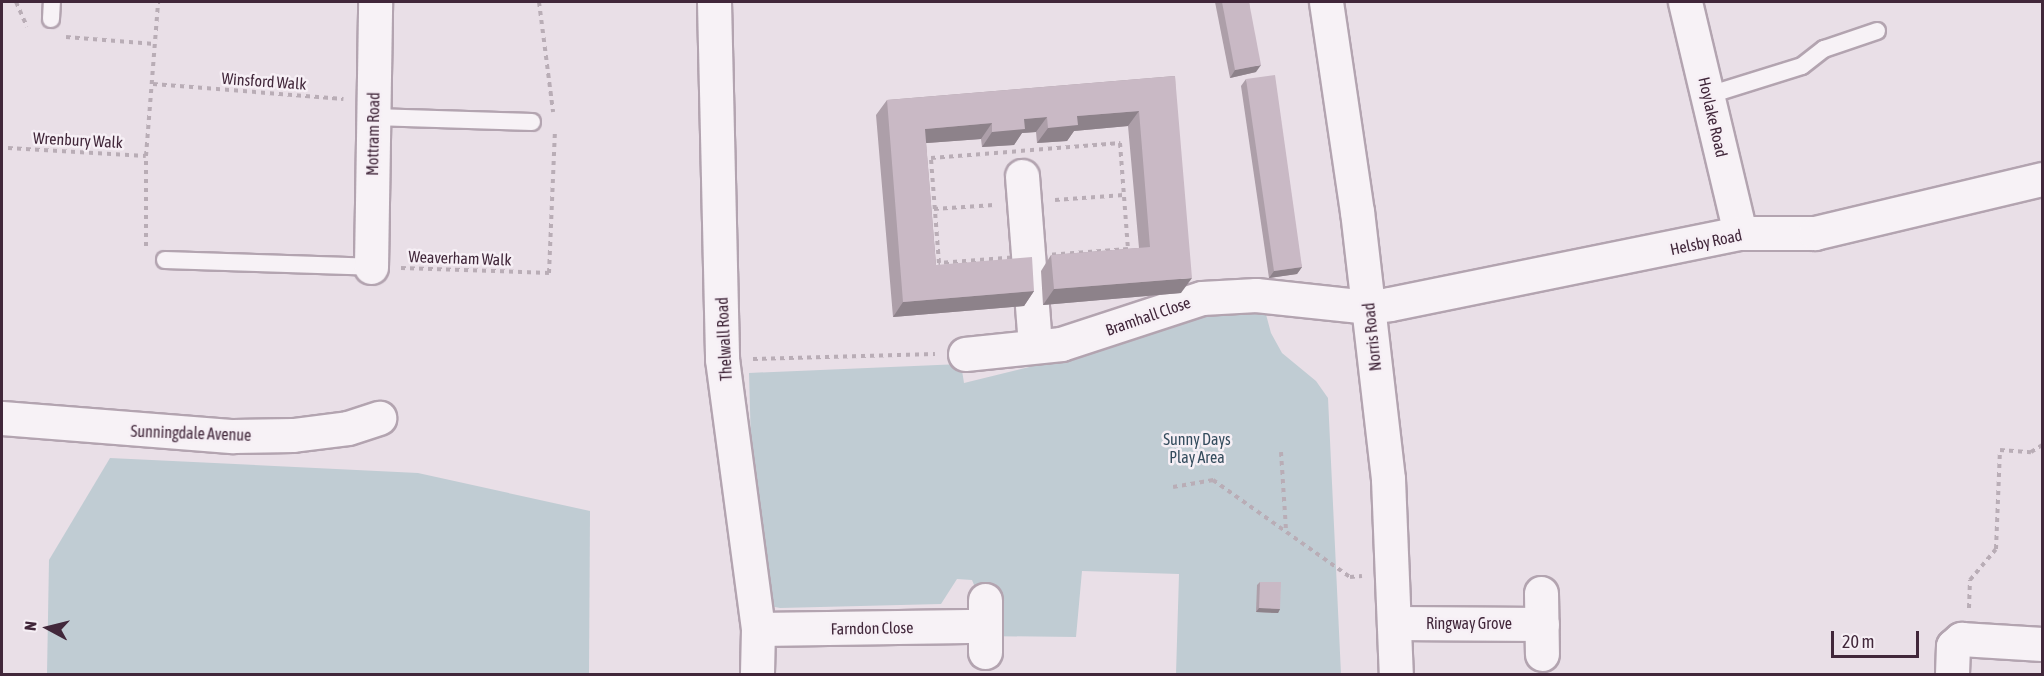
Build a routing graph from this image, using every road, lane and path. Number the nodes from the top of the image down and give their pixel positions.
1 (16, 2) edge
2 (52, 2) edge
3 (158, 2) edge
4 (375, 2) edge
5 (714, 2) edge
6 (1326, 2) edge
7 (1685, 2) edge
8 (51, 19) dead end
9 (1877, 31) dead end
10 (30, 34) dead end
11 (62, 37) dead end
12 (155, 44) junction
13 (153, 84) junction
14 (1709, 95) junction
15 (374, 109) junction
16 (532, 122) dead end
17 (8, 148) dead end
18 (146, 156) junction
19 (1022, 176) dead end
20 (2043, 179) edge
21 (1740, 232) junction
22 (165, 260) joint
23 (371, 267) junction
24 (549, 273) dead end
25 (1369, 307) junction
26 (1035, 346) junction
27 (966, 354) joint
28 (722, 359) junction
29 (2, 418) edge
30 (379, 418) dead end
31 (2043, 445) edge
32 (1281, 452) dead end
33 (1173, 487) dead end
34 (1286, 530) junction
35 (1392, 576) junction
36 (1395, 623) junction
37 (1542, 624) dead end
38 (985, 626) dead end
39 (758, 629) junction
40 (1968, 639) junction
41 (2043, 644) edge
42 (757, 675) edge
43 (1396, 675) edge
44 (1952, 675) edge

1 - 10 path
2 - 8 lane
3 - 12 path
4 - 15 street, Mottram Road
5 - 28 street, Thelwall Road
6 - 25 street, Norris Road
7 - 14 street, Hoylake Road
9 - 14 lane
11 - 12 path
12 - 13 path
13 - 15 path, Winsford Walk
13 - 18 path
14 - 21 street, Hoylake Road
15 - 16 lane
15 - 23 street, Mottram Road
17 - 18 path, Wrenbury Walk
18 - 22 path
19 - 26 street
20 - 21 street, Helsby Road
21 - 25 street, Helsby Road
22 - 23 lane
23 - 24 path, Weaverham Walk
25 - 26 street, Bramhall Close
25 - 35 street, Norris Road
26 - 27 street, Bramhall Close
27 - 28 path
28 - 39 street, Thelwall Road
29 - 30 street, Sunningdale Avenue
31 - 40 path
32 - 34 path
33 - 34 path
34 - 35 path
35 - 36 street, Norris Road
36 - 37 street, Ringway Grove
36 - 43 street, Norris Road
38 - 39 street, Farndon Close
39 - 42 street, Thelwall Road
40 - 41 street
40 - 44 street

